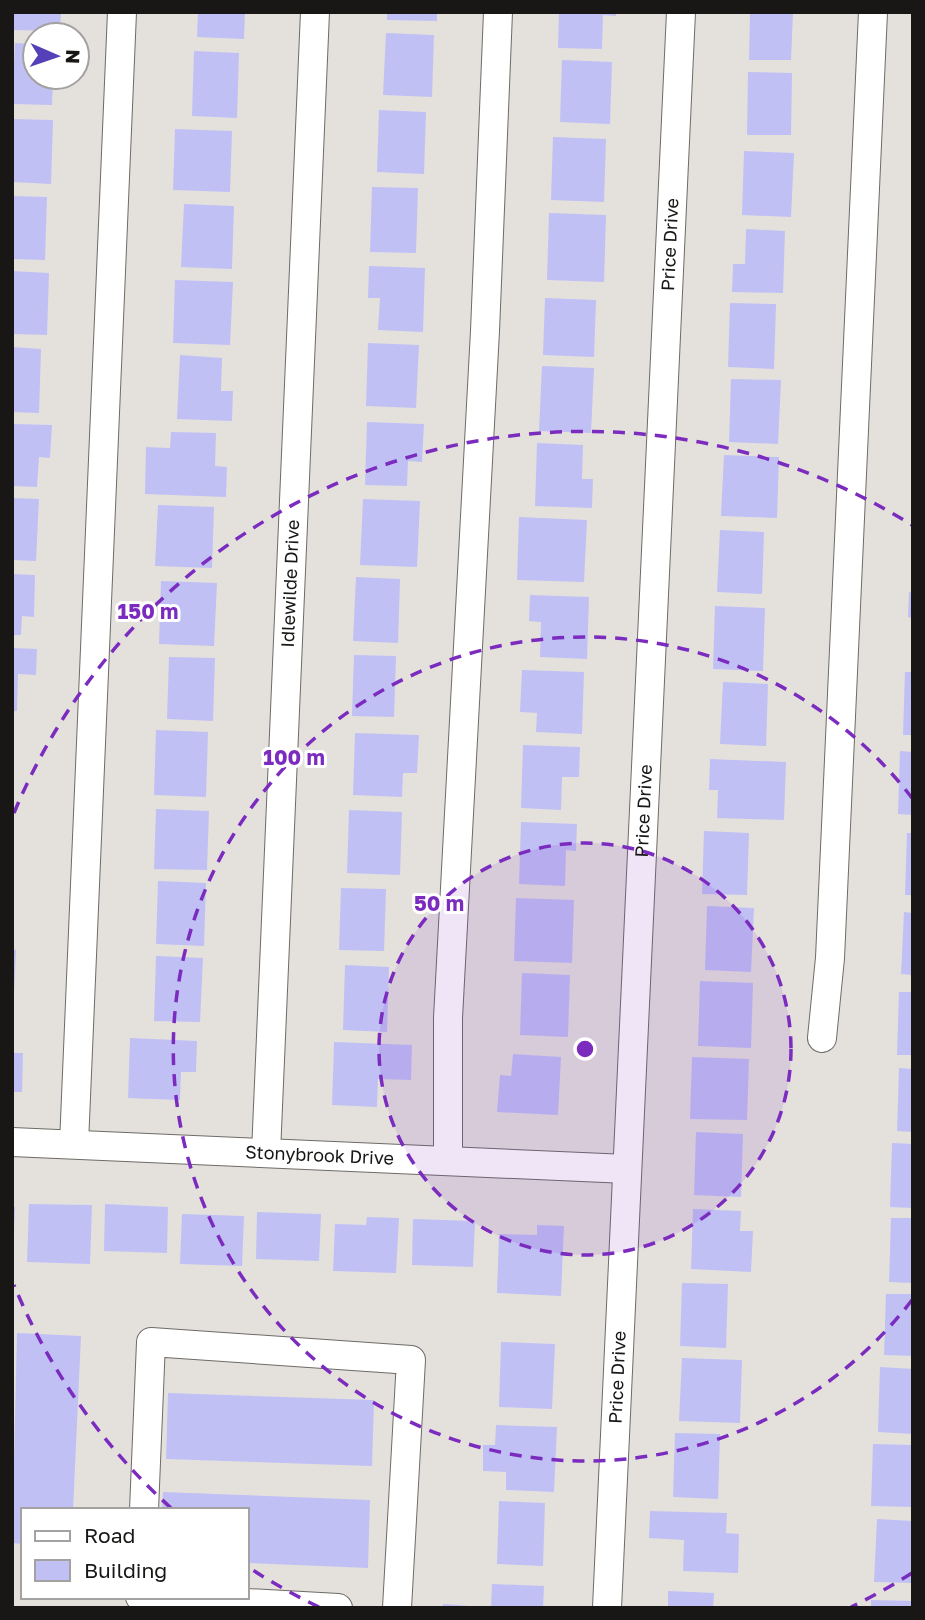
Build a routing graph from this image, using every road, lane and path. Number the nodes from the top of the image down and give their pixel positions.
1 (122, 12) edge
2 (315, 12) edge
3 (498, 12) edge
4 (681, 12) edge
5 (873, 12) edge
6 (822, 1038) dead end
7 (12, 1142) edge
8 (74, 1144) junction
9 (266, 1153) junction
10 (448, 1161) junction
11 (627, 1169) junction
12 (144, 1508) edge
13 (177, 1599) edge
14 (338, 1608) edge
15 (397, 1608) edge
16 (607, 1608) edge

1 - 8 street
2 - 9 street, Idlewilde Drive
3 - 10 street
4 - 11 street, Price Drive
5 - 6 street
7 - 8 street, Stonybrook Drive
8 - 9 street, Stonybrook Drive
9 - 10 street, Stonybrook Drive
10 - 11 street, Stonybrook Drive
11 - 16 street, Price Drive
12 - 15 street
13 - 14 street

